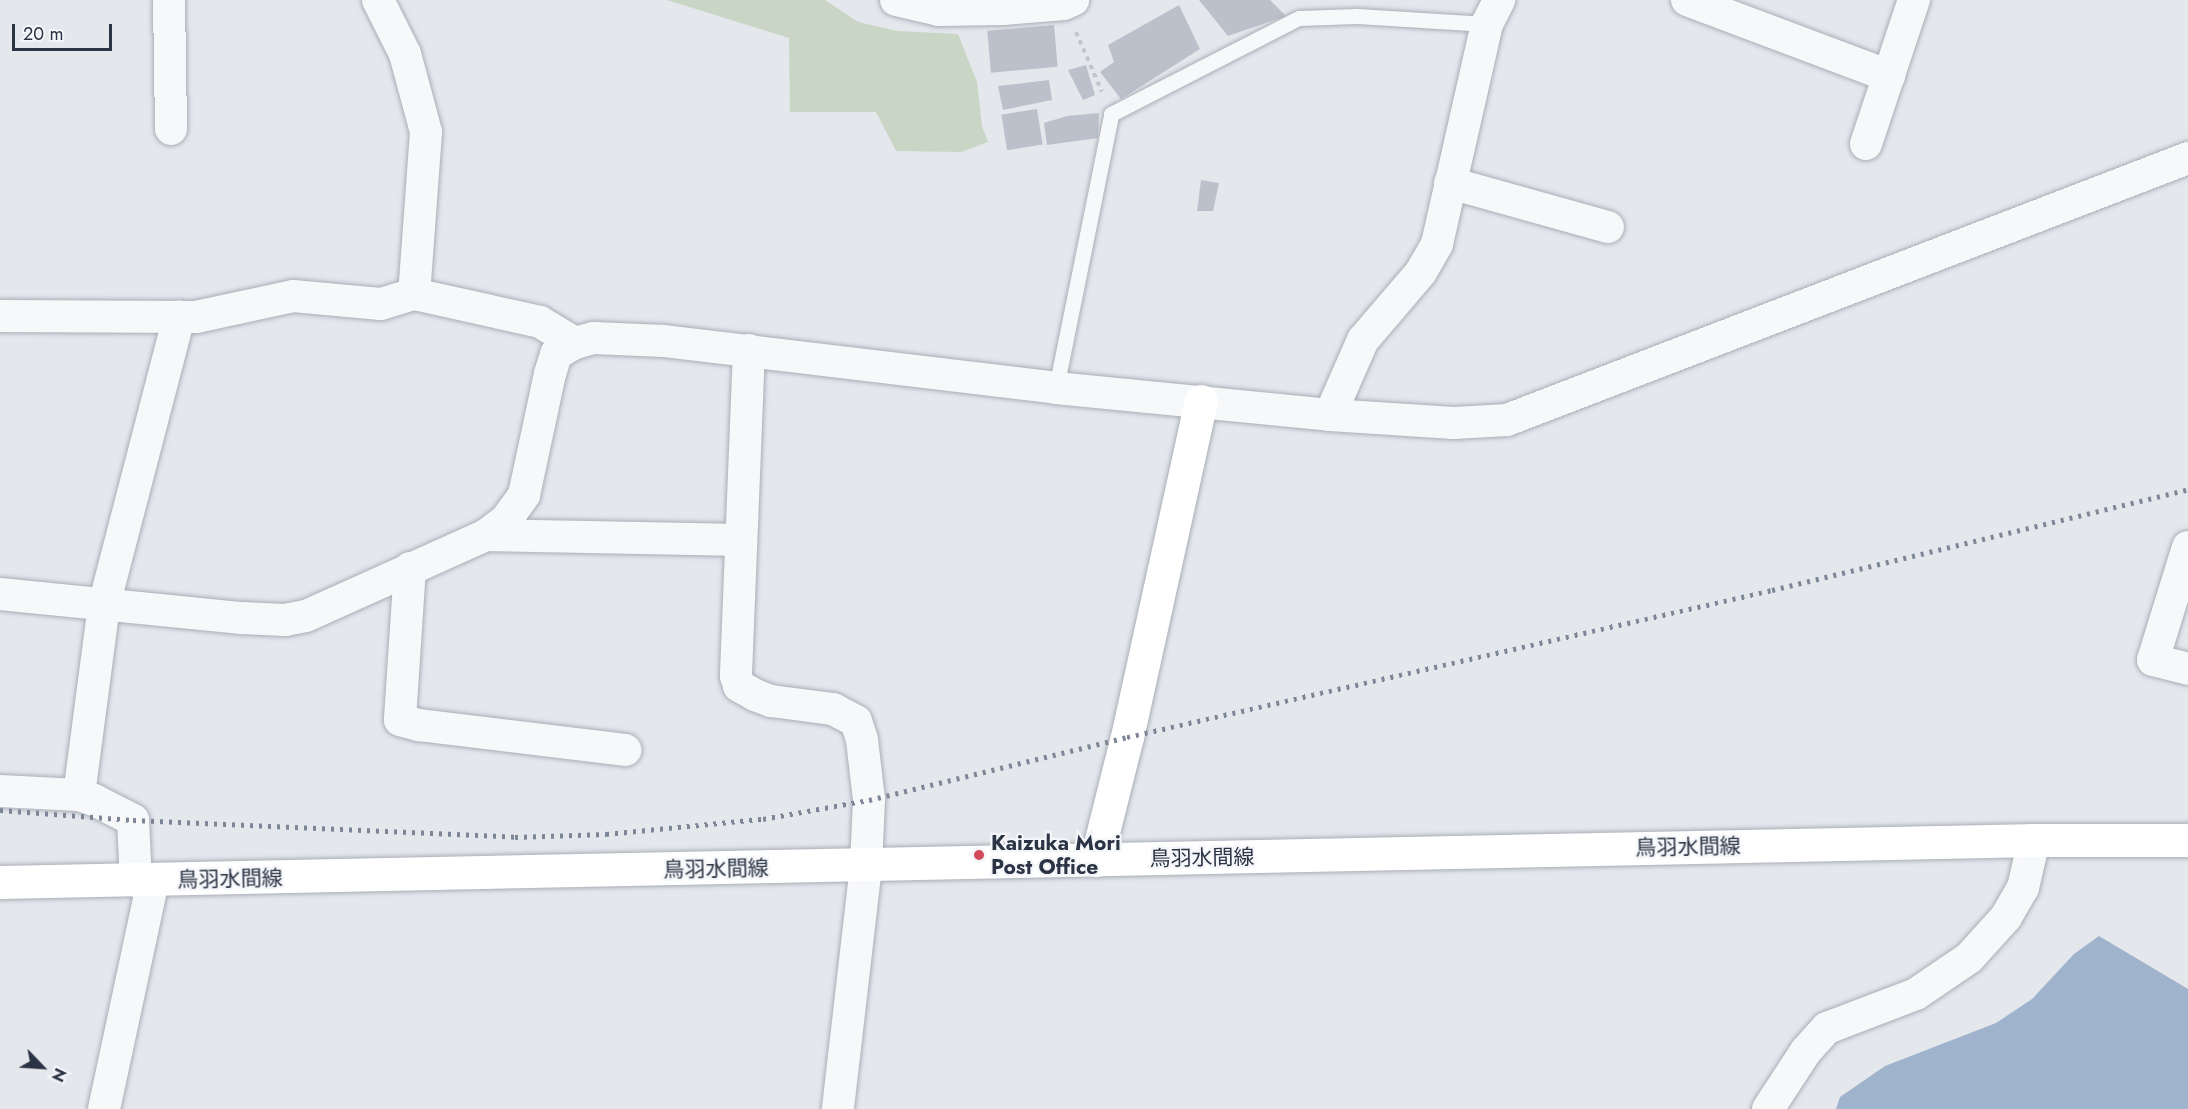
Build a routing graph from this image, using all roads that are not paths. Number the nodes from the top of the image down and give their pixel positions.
1 (169, 0) edge
2 (378, 0) edge
3 (896, 0) edge
4 (1687, 0) edge
5 (1914, 0) edge
6 (1069, 2) edge
7 (1748, 11) edge
8 (1493, 12) edge
9 (1889, 76) junction
10 (171, 129) dead end
11 (1866, 144) dead end
12 (2188, 158) edge
13 (1450, 183) junction
14 (1608, 227) dead end
15 (414, 294) junction
16 (0, 316) edge
17 (179, 317) junction
18 (575, 343) junction
19 (748, 351) junction
20 (1056, 388) junction
21 (1202, 401) junction
22 (1330, 415) junction
23 (486, 536) junction
24 (741, 540) junction
25 (2188, 547) edge
26 (410, 568) junction
27 (0, 594) edge
28 (104, 605) junction
29 (2188, 669) edge
30 (625, 750) dead end
31 (0, 791) edge
32 (79, 795) junction
33 (2034, 840) junction
34 (2188, 840) edge
35 (1096, 861) junction
36 (866, 866) junction
37 (144, 881) junction
38 (0, 882) edge
39 (104, 1109) edge
40 (838, 1109) edge
41 (1768, 1109) edge

1 - 10 street
2 - 15 street
3 - 6 street
4 - 7 street
5 - 9 street
7 - 9 street
8 - 13 street
8 - 20 lane
9 - 11 street
12 - 22 street
13 - 14 street
13 - 22 street
15 - 17 street
15 - 18 street
16 - 17 street
17 - 28 street
18 - 19 street
18 - 23 street
19 - 20 street
19 - 24 street
20 - 21 street
21 - 22 street
21 - 35 street
23 - 24 street
23 - 26 street
24 - 36 street
25 - 29 street
26 - 28 street
26 - 30 street
27 - 28 street
28 - 32 street
31 - 32 street
32 - 37 street
33 - 34 street, 鳥羽水間線
33 - 35 street, 鳥羽水間線
33 - 41 street
35 - 36 street, 鳥羽水間線
36 - 37 street, 鳥羽水間線
36 - 40 street
37 - 38 street, 鳥羽水間線
37 - 39 street

